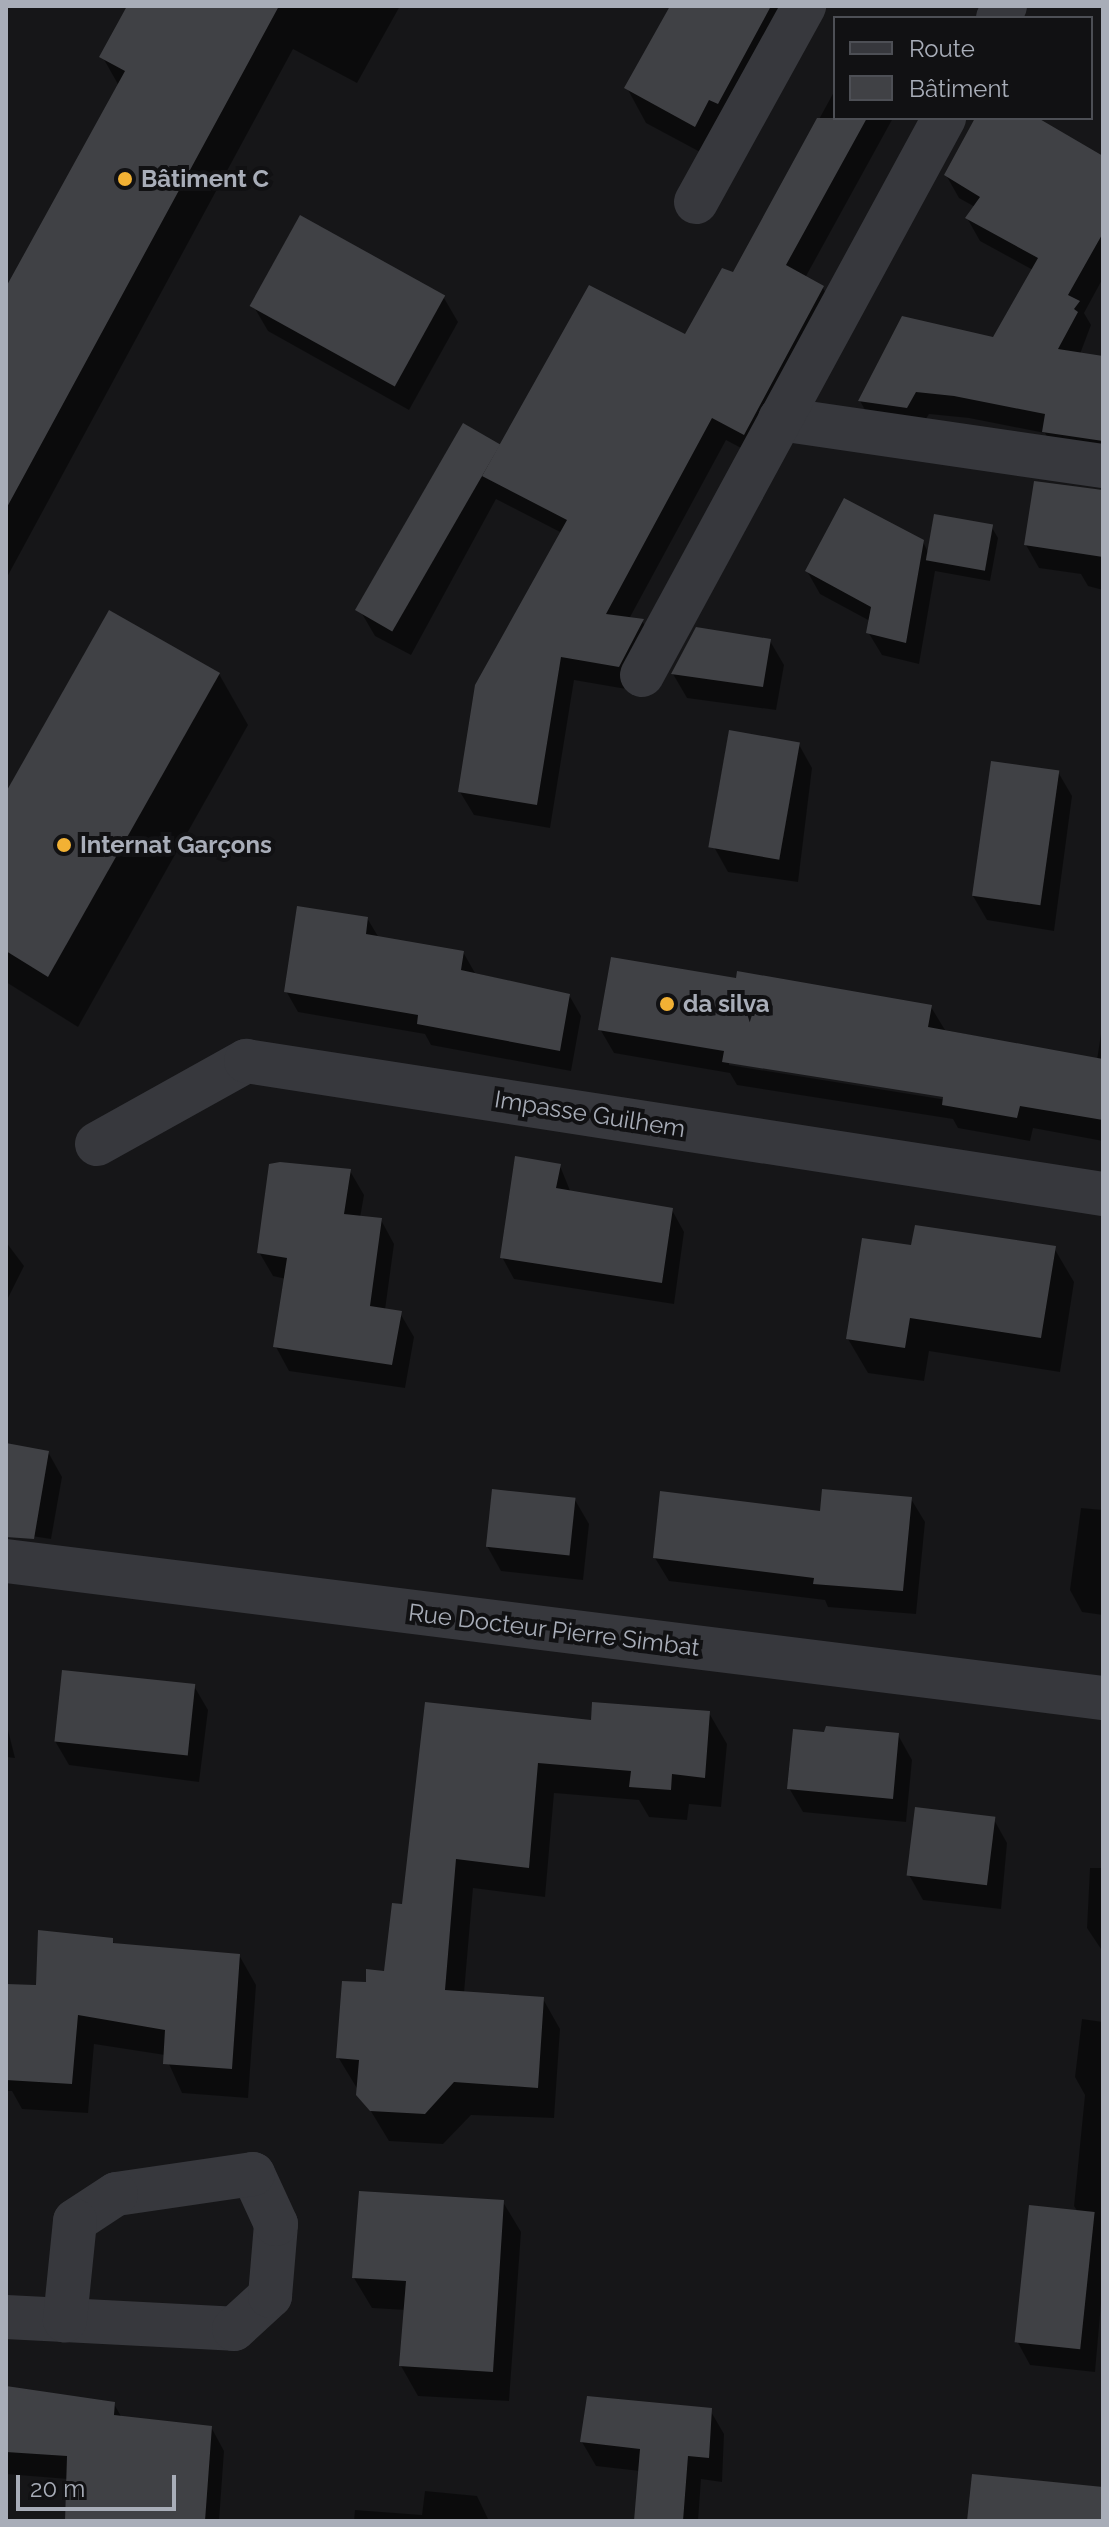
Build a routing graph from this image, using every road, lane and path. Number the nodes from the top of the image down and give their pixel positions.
1 (804, 6) edge
2 (943, 120) edge
3 (696, 202) dead end
4 (780, 419) junction
5 (1103, 466) edge
6 (642, 675) dead end
7 (97, 1144) dead end
8 (1103, 1194) edge
9 (6, 1561) edge
10 (1103, 1698) edge
11 (6, 2317) edge
12 (65, 2320) junction

1 - 3 street
2 - 4 street
4 - 5 street
4 - 6 street
7 - 8 street, Impasse Guilhem
9 - 10 street, Rue Docteur Pierre Simbat
11 - 12 street
12 - 12 street

